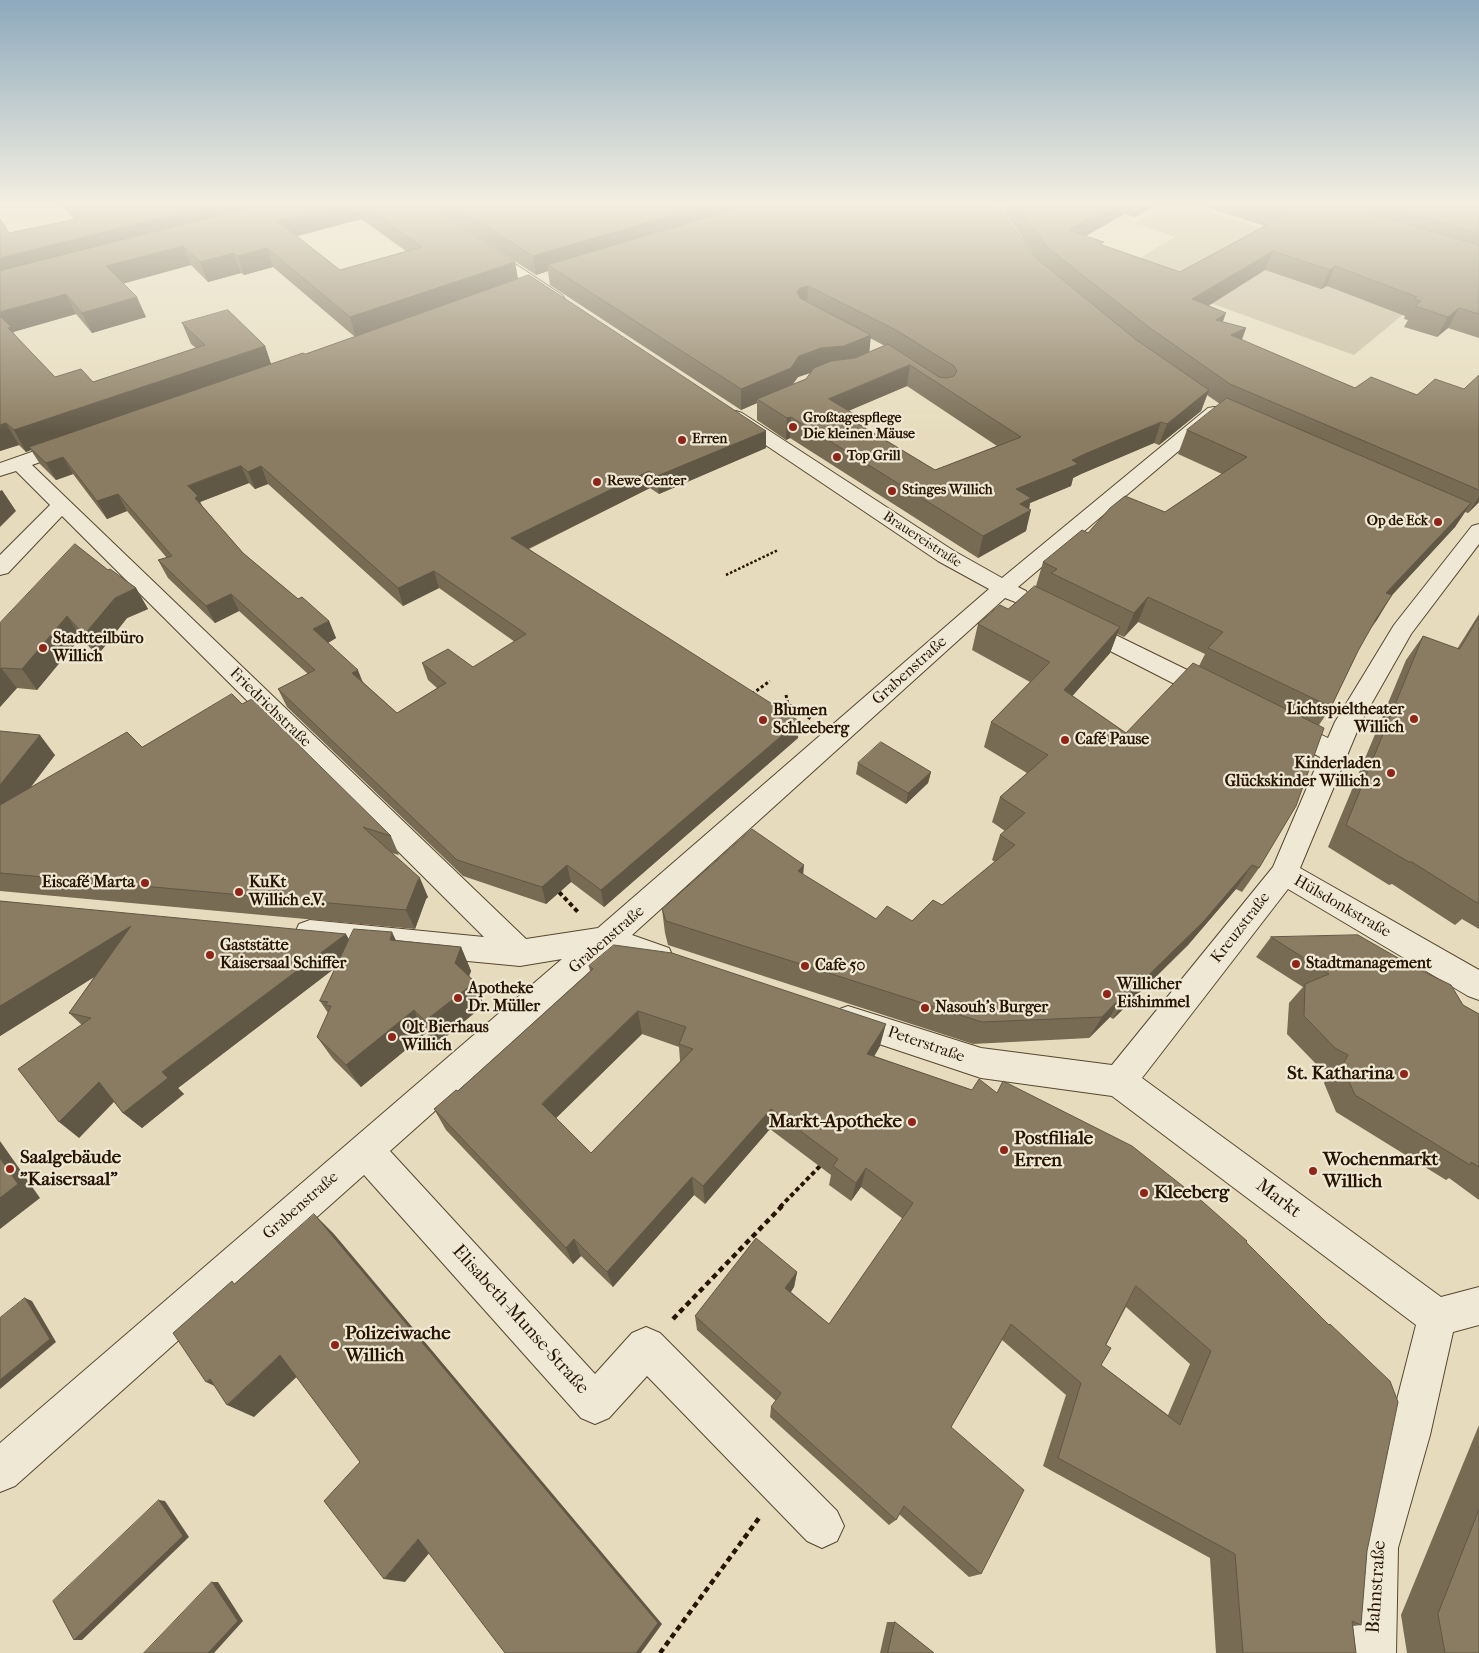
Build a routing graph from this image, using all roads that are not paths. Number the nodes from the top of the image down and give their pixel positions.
1 (528, 279) edge
2 (546, 279) edge
3 (534, 283) junction
4 (513, 291) edge
5 (570, 307) edge
6 (723, 408) edge
7 (1216, 410) edge
8 (756, 412) edge
9 (739, 419) junction
10 (84, 440) edge
11 (19, 463) junction
12 (0, 470) edge
13 (62, 504) junction
14 (1473, 526) edge
15 (0, 568) edge
16 (1003, 588) junction
17 (1038, 606) edge
18 (1064, 619) edge
19 (1230, 701) edge
20 (1265, 719) edge
21 (1335, 753) junction
22 (1284, 873) junction
23 (285, 931) edge
24 (606, 940) junction
25 (520, 953) junction
26 (681, 965) edge
27 (1479, 986) edge
28 (820, 1010) edge
29 (1119, 1081) junction
30 (365, 1150) junction
31 (1479, 1306) edge
32 (1437, 1317) junction
33 (0, 1471) edge
34 (822, 1526) dead end
35 (1373, 1653) edge

1 - 3 street
2 - 3 street
3 - 4 street
3 - 5 street
6 - 9 street, Brauereistraße
7 - 16 street, Grabenstraße
8 - 9 street
9 - 16 street, Brauereistraße
10 - 11 street
11 - 12 street
11 - 13 street, Friedrichstraße
13 - 15 street
13 - 25 street, Friedrichstraße
14 - 21 street, Kreuzstraße
16 - 17 street, Brauereistraße
16 - 24 street, Grabenstraße
18 - 19 street
20 - 21 street
21 - 22 street, Kreuzstraße
22 - 27 street, Hülsdonkstraße
22 - 29 street, Kreuzstraße
23 - 25 street
24 - 25 street
24 - 26 street
24 - 30 street, Grabenstraße
28 - 29 street, Peterstraße
29 - 32 street, Markt
30 - 33 street, Grabenstraße
30 - 34 street, Elisabeth-Munse-Straße
31 - 32 street
32 - 35 street, Bahnstraße

